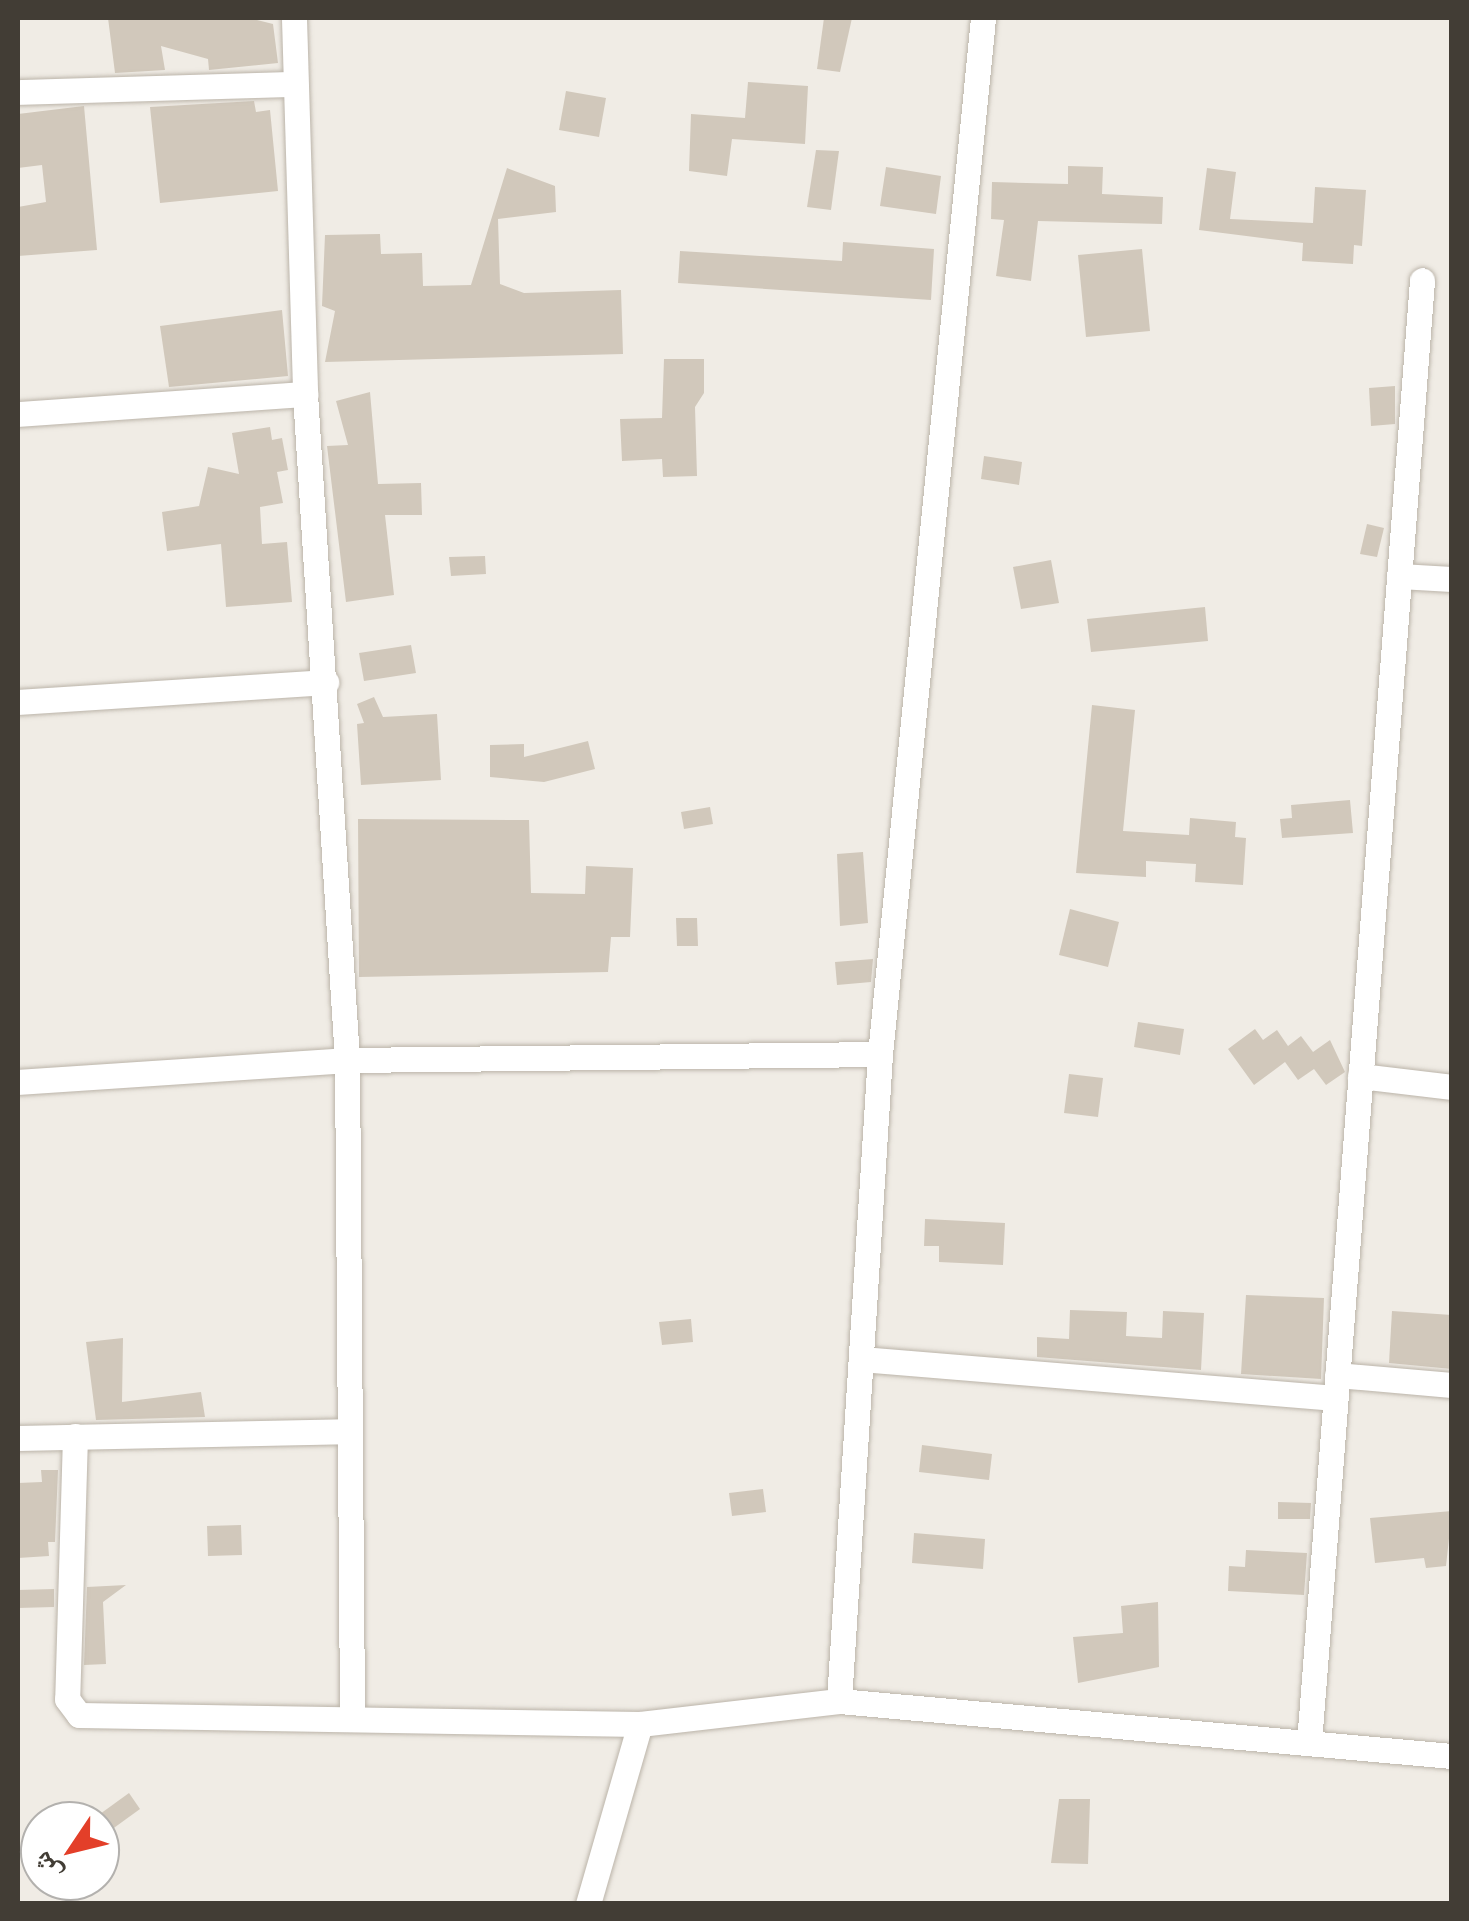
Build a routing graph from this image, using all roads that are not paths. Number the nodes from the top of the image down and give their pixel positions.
1 (294, 18) edge
2 (983, 18) edge
3 (294, 84) junction
4 (18, 92) edge
5 (1422, 280) dead end
6 (304, 394) junction
7 (18, 414) edge
8 (1398, 576) junction
9 (1452, 579) edge
10 (326, 682) junction
11 (18, 702) edge
12 (880, 1054) junction
13 (347, 1060) junction
14 (1360, 1076) junction
15 (18, 1082) edge
16 (1452, 1087) edge
17 (860, 1359) junction
18 (1336, 1386) junction
19 (1452, 1386) edge
20 (345, 1431) junction
21 (75, 1436) junction
22 (18, 1438) edge
23 (838, 1701) junction
24 (352, 1714) junction
25 (640, 1724) junction
26 (1309, 1743) junction
27 (1452, 1756) edge
28 (588, 1904) edge

1 - 3 street
2 - 12 street
3 - 4 street
3 - 6 street
5 - 8 street
6 - 7 street
6 - 10 street
8 - 9 street
8 - 14 street
10 - 11 street
10 - 13 street
12 - 13 street
12 - 17 street
13 - 15 street
13 - 20 street
14 - 16 street
14 - 18 street
17 - 18 street
17 - 23 street
18 - 19 street
18 - 26 street
20 - 21 street
20 - 24 street
21 - 22 street
21 - 24 street
23 - 25 street
23 - 26 street
24 - 25 street
25 - 28 street
26 - 27 street

